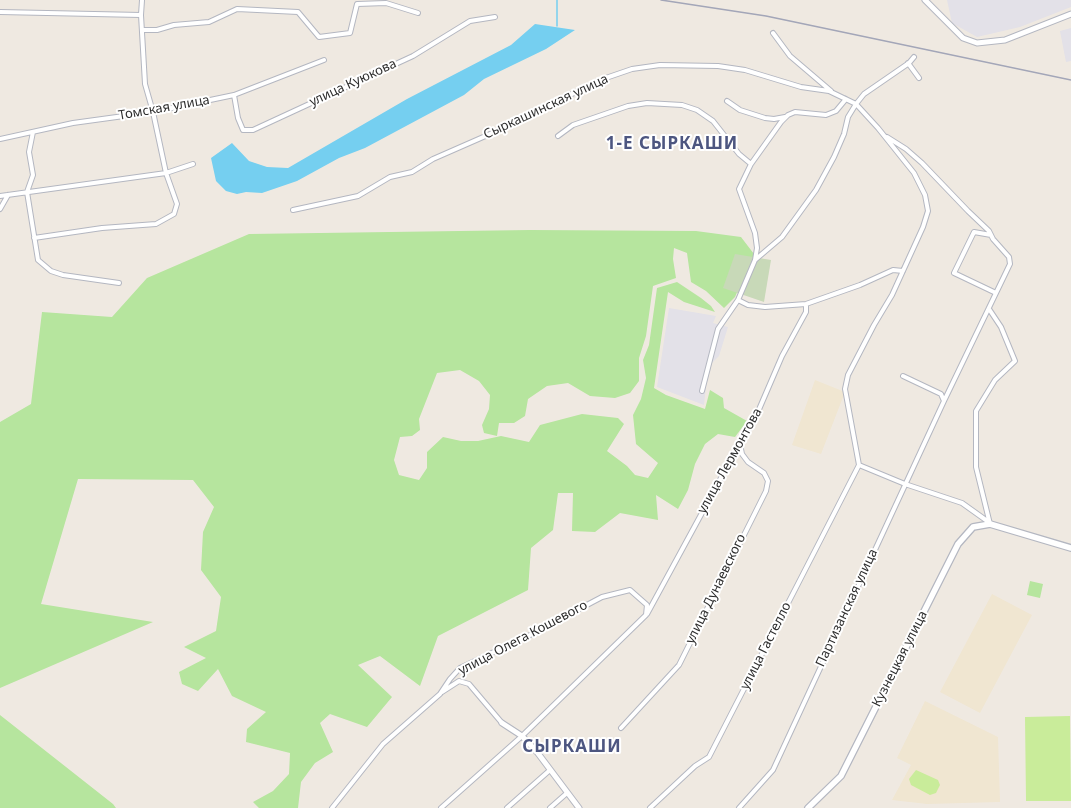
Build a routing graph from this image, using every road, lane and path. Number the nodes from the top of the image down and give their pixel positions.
1 (925, 0) edge
2 (142, 1) edge
3 (0, 12) edge
4 (418, 12) dead end
5 (1071, 14) edge
6 (141, 15) junction
7 (494, 17) dead end
8 (142, 30) junction
9 (773, 33) dead end
10 (914, 57) dead end
11 (324, 60) dead end
12 (908, 64) junction
13 (919, 78) dead end
14 (835, 94) junction
15 (234, 95) junction
16 (846, 99) junction
17 (727, 100) dead end
18 (856, 104) junction
19 (153, 112) junction
20 (786, 117) junction
21 (33, 132) junction
22 (884, 135) junction
23 (558, 136) dead end
24 (0, 139) edge
25 (193, 164) dead end
26 (751, 164) junction
27 (166, 173) junction
28 (27, 192) junction
29 (8, 194) junction
30 (0, 196) edge
31 (0, 209) edge
32 (293, 210) dead end
33 (991, 235) junction
34 (34, 238) junction
35 (754, 260) junction
36 (903, 271) junction
37 (119, 283) dead end
38 (996, 293) junction
39 (738, 300) junction
40 (806, 304) junction
41 (989, 309) junction
42 (903, 376) dead end
43 (702, 391) dead end
44 (944, 401) junction
45 (740, 443) junction
46 (859, 465) junction
47 (905, 484) junction
48 (990, 524) junction
49 (1071, 548) edge
50 (646, 615) junction
51 (440, 694) junction
52 (502, 723) joint
53 (621, 728) dead end
54 (522, 736) junction
55 (550, 770) junction
56 (567, 793) junction
57 (332, 808) edge
58 (441, 808) edge
59 (507, 808) edge
60 (550, 808) edge
61 (579, 808) edge
62 (650, 808) edge
63 (739, 808) edge
64 (808, 808) edge

1 - 5 street
2 - 6 street
3 - 6 street
4 - 8 street
6 - 8 street
7 - 15 street, улица Куюкова
8 - 19 street
9 - 14 street
10 - 12 street
11 - 15 street, Томская улица
12 - 13 street
12 - 18 street
14 - 16 street, Сыркашинская улица
14 - 32 street, Сыркашинская улица
15 - 19 street, Томская улица
16 - 18 street, Сыркашинская улица
16 - 20 street
17 - 20 street
18 - 22 street
18 - 35 street
19 - 21 street, Томская улица
19 - 27 street
20 - 26 street
21 - 24 street, Томская улица
21 - 28 street
22 - 33 street, Партизанская улица
22 - 36 street
23 - 26 street
25 - 27 street
26 - 35 street
27 - 28 street
27 - 34 street
28 - 29 street
28 - 34 street
29 - 30 street
29 - 31 street
33 - 38 street, Партизанская улица
33 - 38 street
34 - 37 street
35 - 39 street
36 - 40 street
36 - 46 street
38 - 41 street, Партизанская улица
39 - 40 street
39 - 43 street
40 - 45 street, улица Лермонтова
41 - 44 street, Партизанская улица
41 - 48 street
42 - 44 street
44 - 47 street, Партизанская улица
45 - 50 street, улица Лермонтова
45 - 53 street, улица Дунаевского
46 - 47 street
46 - 62 street, улица Гастелло
47 - 48 street
47 - 63 street, Партизанская улица
48 - 49 main road, Кузнецкая улица
48 - 64 main road, Кузнецкая улица
50 - 51 street, улица Олега Кошевого
50 - 54 street, улица Лермонтова
51 - 52 street
51 - 57 street, улица Олега Кошевого
52 - 54 street
54 - 55 street
54 - 58 street, улица Лермонтова
55 - 56 street
55 - 59 street
56 - 60 street
56 - 61 street

